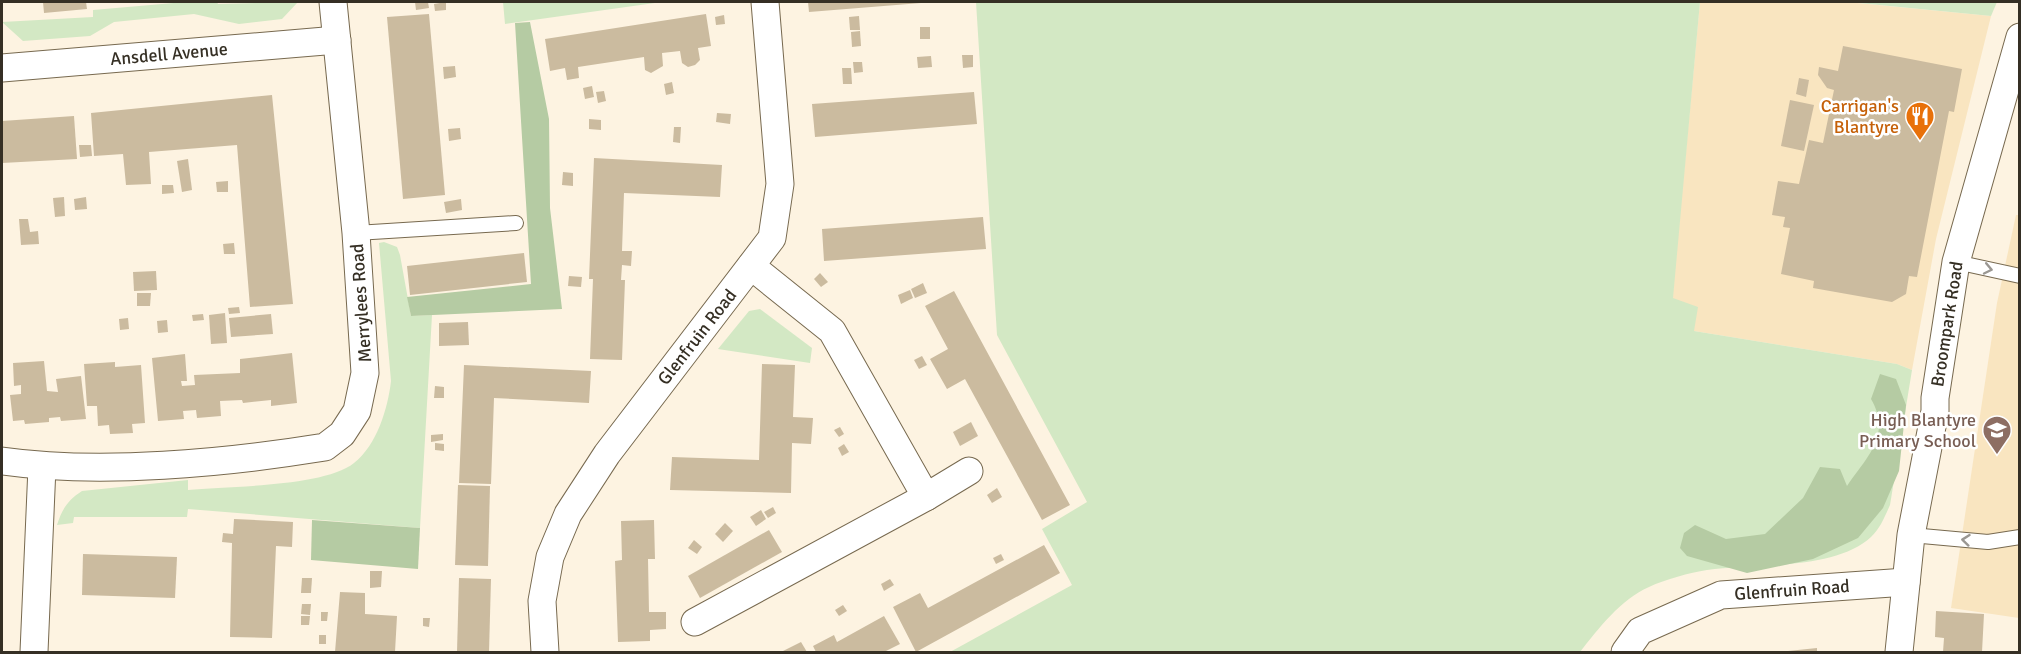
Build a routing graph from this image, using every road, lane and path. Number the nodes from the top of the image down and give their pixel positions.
1 (333, 2) edge
2 (765, 2) edge
3 (2019, 39) edge
4 (337, 40) junction
5 (2, 68) edge
6 (516, 223) dead end
7 (356, 233) junction
8 (1956, 262) junction
9 (751, 266) junction
10 (2019, 276) edge
11 (2, 461) edge
12 (42, 466) junction
13 (969, 471) dead end
14 (926, 497) junction
15 (1911, 535) junction
16 (2019, 537) edge
17 (1906, 582) junction
18 (695, 622) dead end
19 (34, 652) edge
20 (545, 652) edge
21 (1625, 652) edge
22 (1899, 652) edge

1 - 4 street, Merrylees Road
2 - 9 street, Glenfruin Road
3 - 8 street, Broompark Road
4 - 5 street, Ansdell Avenue
4 - 7 street, Merrylees Road
6 - 7 lane
7 - 12 street, Merrylees Road
8 -> 10 lane
8 - 15 street, Broompark Road
9 - 14 street
9 - 20 street, Glenfruin Road
11 - 12 street, Merrylees Road
12 - 19 street
13 - 14 street
14 - 18 street
16 -> 15 lane
15 - 17 street, Broompark Road
17 - 21 street, Glenfruin Road
17 - 22 street, Broompark Road

